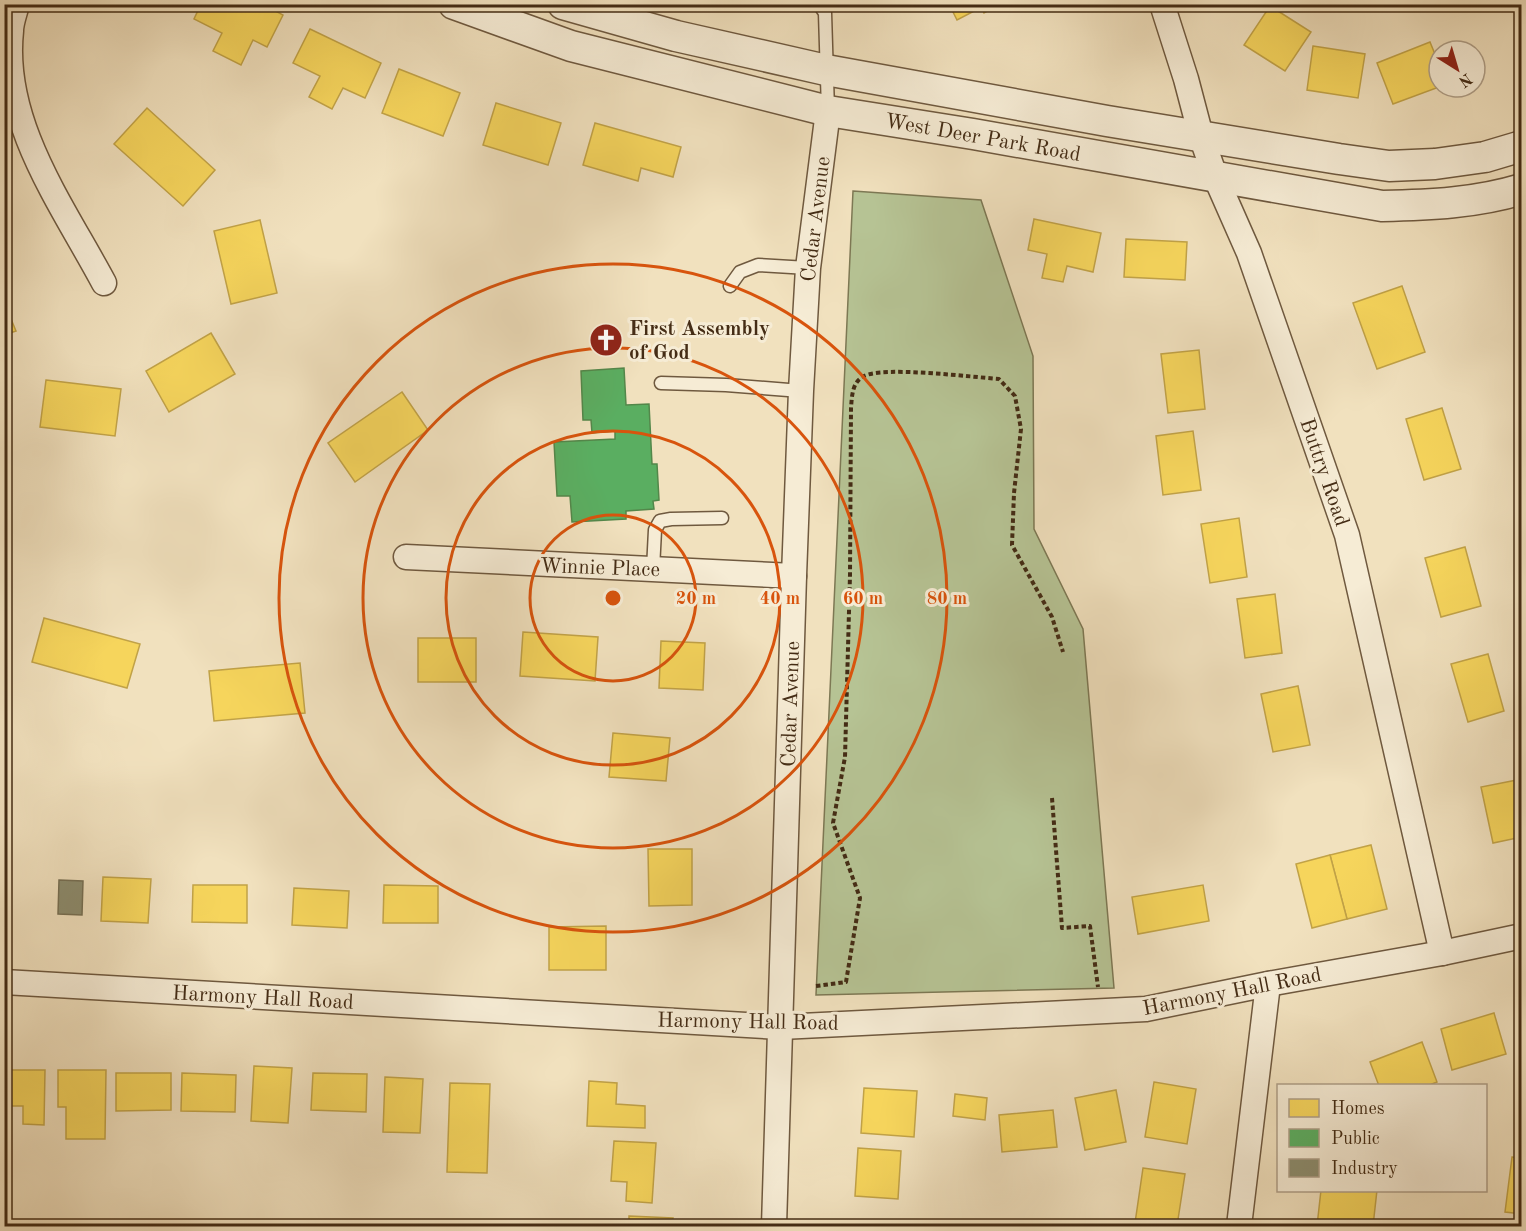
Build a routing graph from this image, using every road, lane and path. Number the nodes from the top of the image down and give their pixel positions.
1 (17, 4) edge
2 (454, 4) edge
3 (563, 4) edge
4 (736, 4) edge
5 (746, 4) edge
6 (819, 4) edge
7 (1162, 4) edge
8 (826, 70) junction
9 (828, 111) junction
10 (1201, 135) junction
11 (1521, 146) edge
12 (1215, 176) junction
13 (1521, 189) edge
14 (808, 268) junction
15 (104, 283) dead end
16 (730, 286) dead end
17 (661, 383) dead end
18 (801, 390) junction
19 (722, 519) dead end
20 (406, 556) dead end
21 (653, 569) junction
22 (794, 576) junction
23 (1064, 652) dead end
24 (1052, 798) dead end
25 (1521, 936) edge
26 (1442, 953) junction
27 (4, 982) edge
28 (1268, 984) junction
29 (816, 986) dead end
30 (1100, 1011) junction
31 (781, 1027) junction
32 (774, 1227) edge
33 (1239, 1227) edge

1 - 15 street
2 - 9 street, West Deer Park Road
3 - 8 street, West Deer Park Road
4 - 5 lane
6 - 8 lane
7 - 10 street, Buttry Road
8 - 9 lane
8 - 10 street, West Deer Park Road
9 - 12 street, West Deer Park Road
9 - 14 street, Cedar Avenue
10 - 11 street, West Deer Park Road
10 - 12 street, Buttry Road
12 - 13 street, West Deer Park Road
12 - 26 street, Buttry Road
14 - 16 lane
14 - 18 street, Cedar Avenue
17 - 18 lane
18 - 22 street, Cedar Avenue
19 - 21 lane
20 - 21 street, Winnie Place
21 - 22 street, Winnie Place
22 - 31 street, Cedar Avenue
23 - 29 path
24 - 30 path
25 - 26 street, Harmony Hall Road
26 - 28 street, Harmony Hall Road
27 - 31 street, Harmony Hall Road
28 - 30 street, Harmony Hall Road
28 - 33 street
30 - 31 street, Harmony Hall Road
31 - 32 street, Cedar Avenue

